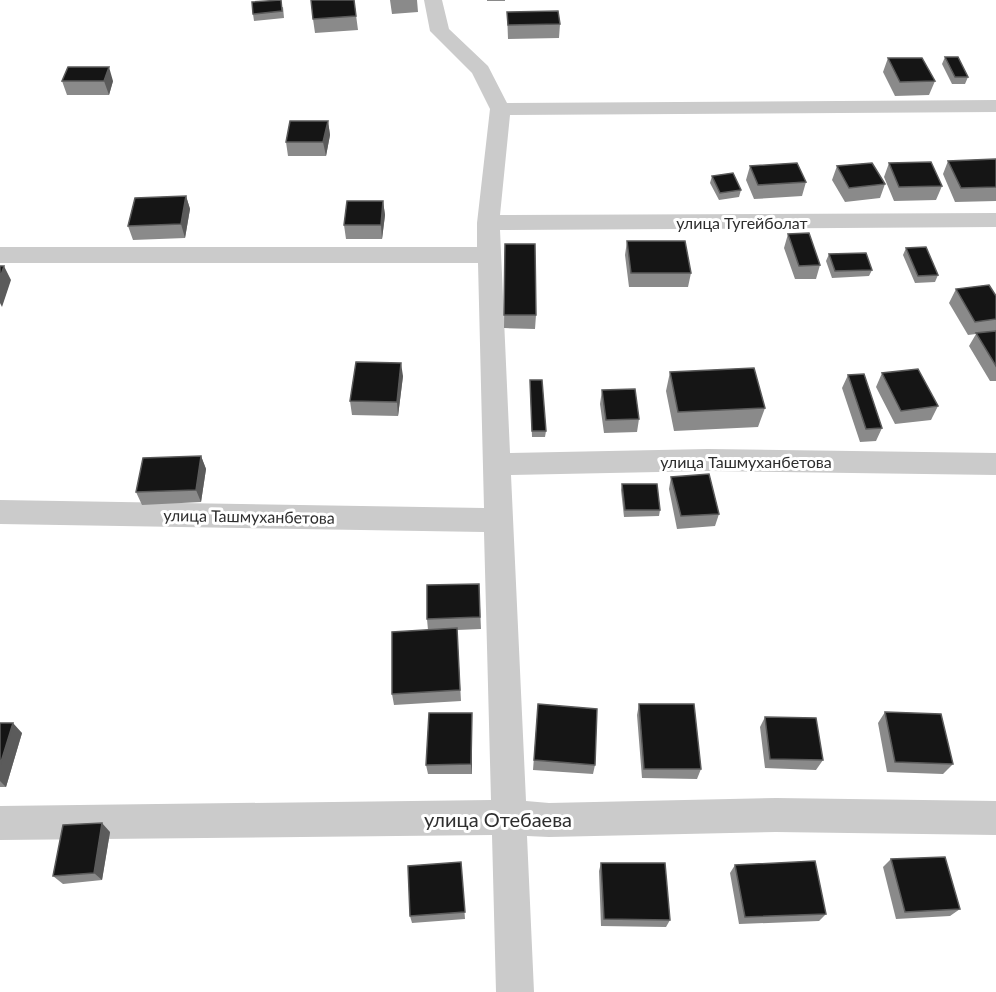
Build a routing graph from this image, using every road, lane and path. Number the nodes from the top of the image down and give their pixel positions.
1 (433, 0) edge
2 (996, 106) edge
3 (500, 110) junction
4 (996, 220) edge
5 (488, 223) junction
6 (0, 255) edge
7 (489, 255) junction
8 (496, 464) junction
9 (996, 464) edge
10 (0, 512) edge
11 (498, 520) junction
12 (508, 817) junction
13 (996, 818) edge
14 (0, 823) edge
15 (515, 992) edge

1 - 3 street
2 - 3 street
3 - 5 street
4 - 5 street, улица Тугейболат
5 - 7 street
6 - 7 street
7 - 8 street
8 - 9 street, улица Ташмуханбетова
8 - 11 street
10 - 11 street, улица Ташмуханбетова
11 - 12 street
12 - 13 street, улица Отебаева
12 - 14 street, улица Отебаева
12 - 15 street

